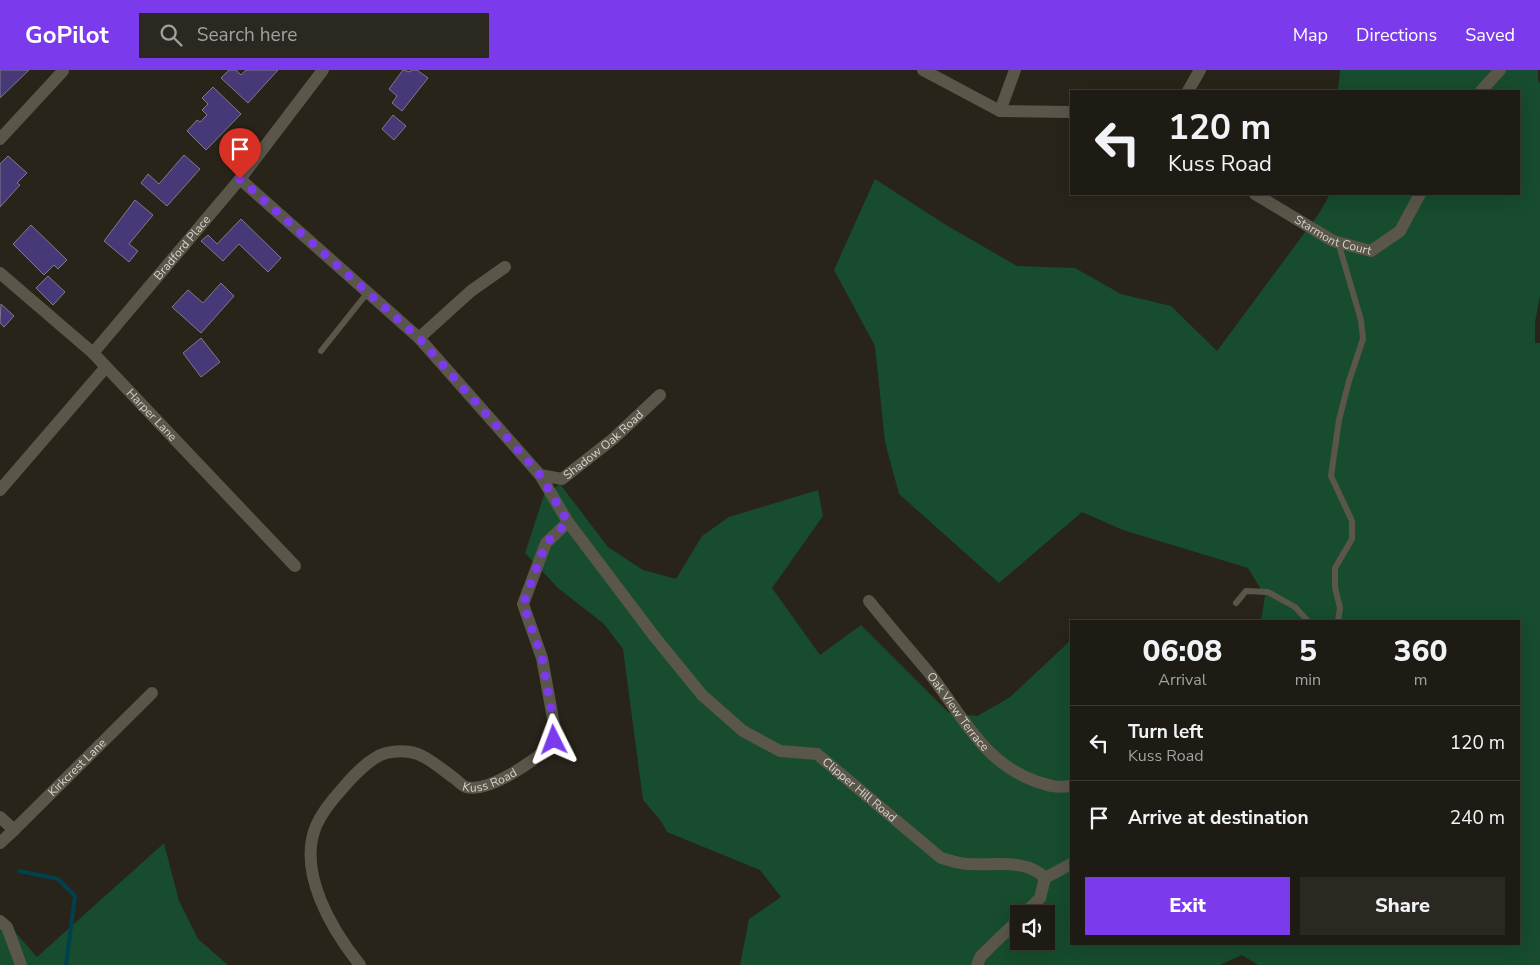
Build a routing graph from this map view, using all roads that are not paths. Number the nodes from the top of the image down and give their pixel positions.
1 (323, 70) edge
2 (923, 70) edge
3 (1015, 70) edge
4 (1200, 70) edge
5 (1500, 70) edge
6 (63, 71) edge
7 (1189, 90) edge
8 (1482, 90) edge
9 (1000, 111) junction
10 (1070, 112) edge
11 (0, 139) edge
12 (240, 179) junction
13 (1256, 195) edge
14 (1419, 195) edge
15 (1338, 242) junction
16 (505, 268) dead end
17 (0, 273) edge
18 (368, 292) junction
19 (419, 338) junction
20 (321, 351) dead end
21 (93, 353) junction
22 (106, 367) junction
23 (660, 395) dead end
24 (540, 475) junction
25 (0, 490) edge
26 (568, 522) junction
27 (295, 566) dead end
28 (869, 601) dead end
29 (1236, 603) dead end
30 (1307, 620) edge
31 (1338, 620) edge
32 (152, 693) dead end
33 (1070, 786) edge
34 (0, 817) edge
35 (14, 830) junction
36 (0, 843) edge
37 (1070, 865) edge
38 (1045, 878) junction
39 (1033, 905) edge
40 (0, 921) edge
41 (1010, 928) edge
42 (21, 965) edge
43 (360, 965) edge
44 (977, 965) edge

1 - 12 street, Bradford Place
2 - 9 street
3 - 9 street
4 - 7 street
5 - 8 street
6 - 11 street
9 - 10 street
12 - 18 street
12 - 21 street, Bradford Place
13 - 15 street, Starmont Court
14 - 15 street, Starmont Court
15 - 31 lane
16 - 19 street
17 - 21 street, Harper Lane
18 - 19 street
18 - 20 lane
19 - 24 street
21 - 22 street, Harper Lane
22 - 25 street
22 - 27 street, Harper Lane
23 - 24 street, Shadow Oak Road
24 - 26 street
26 - 38 street, Clipper Hill Road
26 - 43 street, Kuss Road
28 - 33 street, Oak View Terrace
29 - 30 lane
32 - 35 street, Kirkcrest Lane
34 - 35 street
35 - 36 street, Kirkcrest Lane
37 - 38 street
38 - 39 street
40 - 42 street
41 - 44 street

